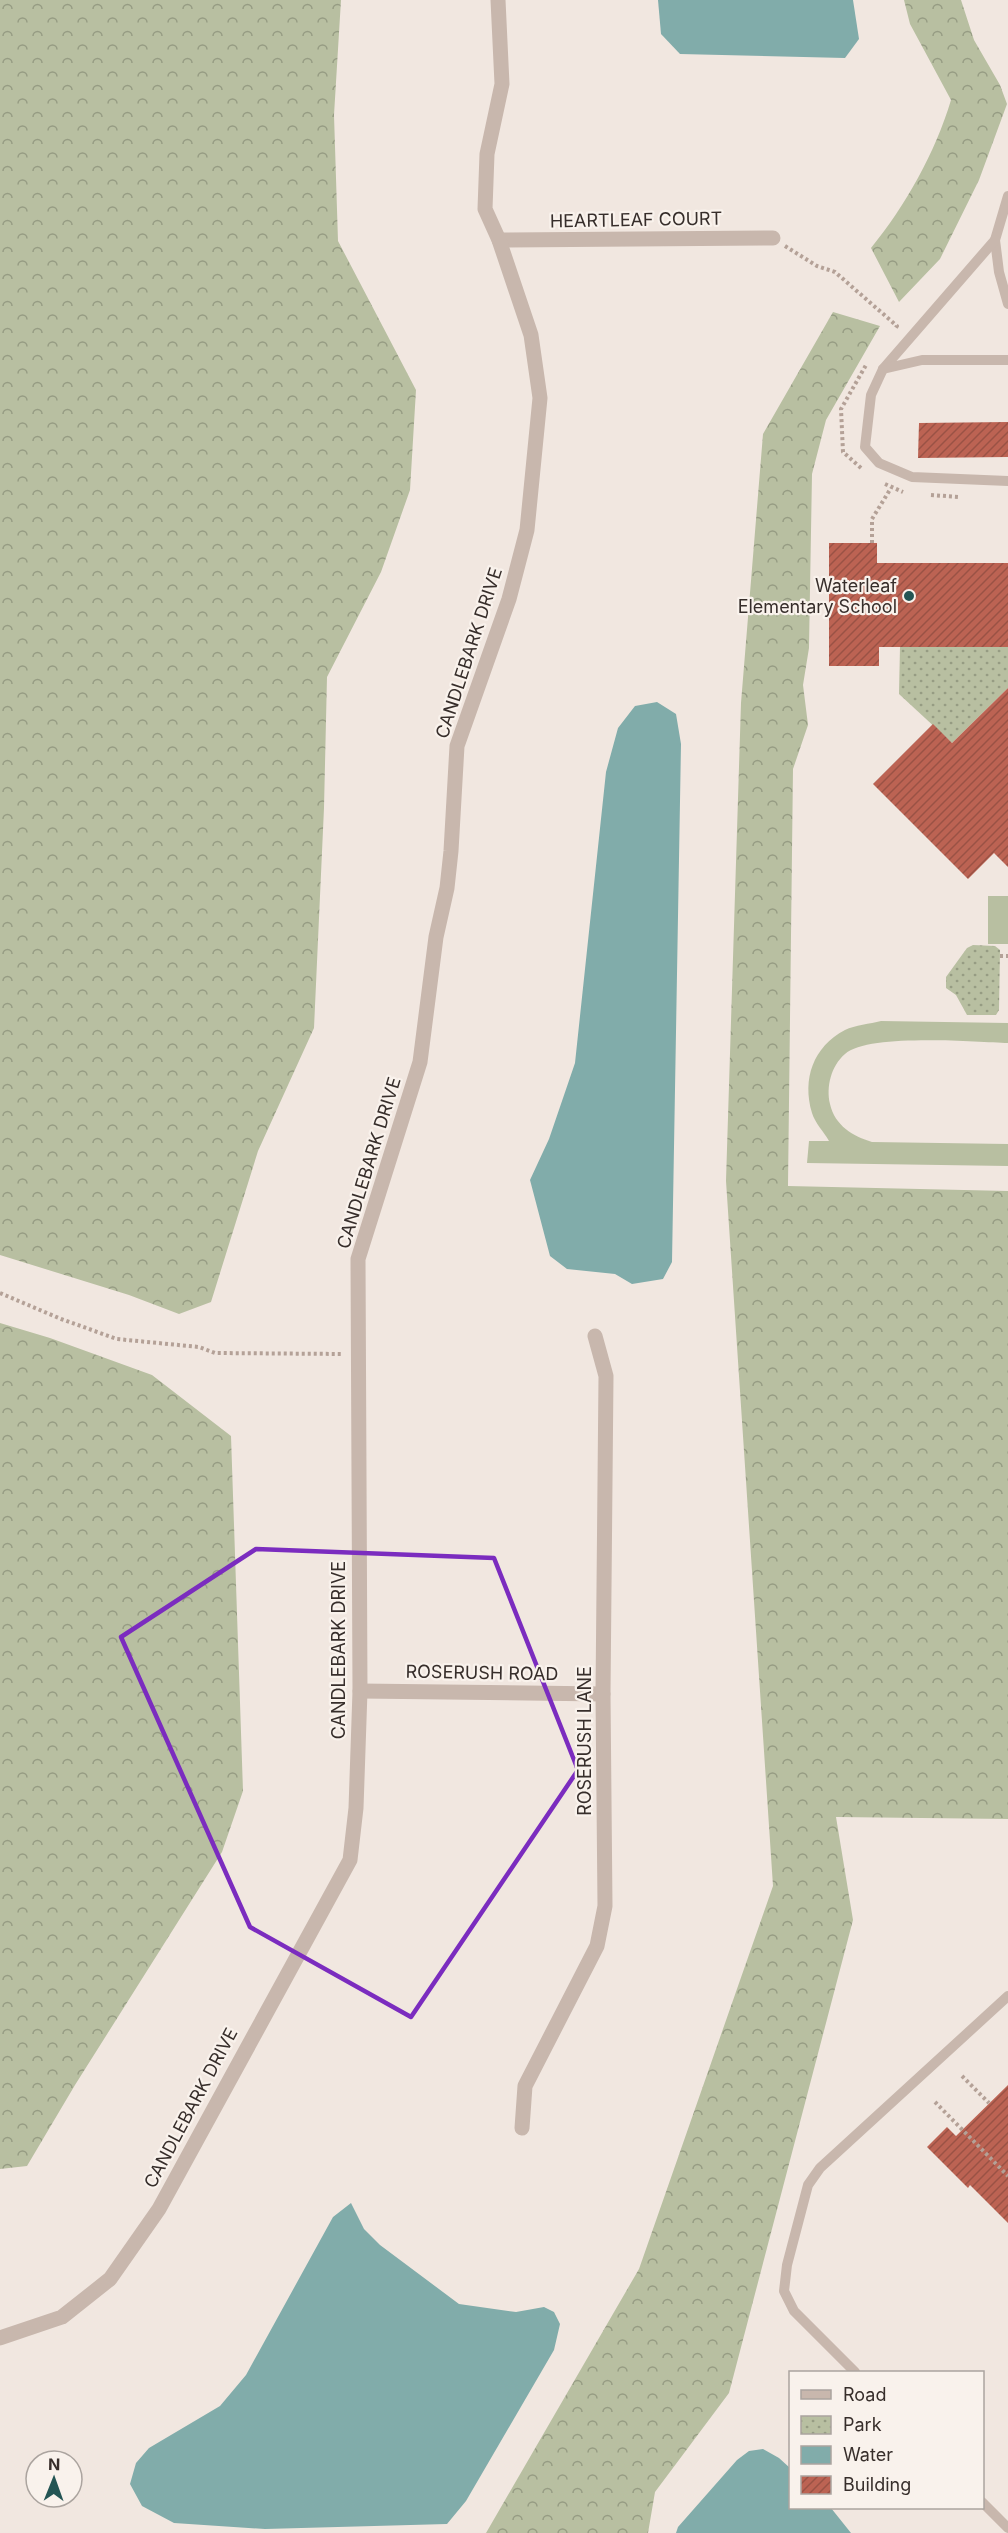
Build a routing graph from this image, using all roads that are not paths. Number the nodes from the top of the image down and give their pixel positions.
1 (498, 0) edge
2 (1008, 196) edge
3 (773, 238) dead end
4 (499, 240) junction
5 (996, 240) junction
6 (1008, 304) edge
7 (1008, 360) edge
8 (883, 369) junction
9 (1008, 481) edge
10 (595, 1336) dead end
11 (360, 1691) junction
12 (603, 1694) junction
13 (1008, 1996) edge
14 (522, 2128) dead end
15 (0, 2338) edge
16 (853, 2371) edge
17 (984, 2504) edge
18 (1008, 2528) edge

1 - 4 street, CANDLEBARK DRIVE
2 - 5 lane
3 - 4 street, HEARTLEAF COURT
4 - 11 street, CANDLEBARK DRIVE
5 - 6 lane
5 - 8 lane
7 - 8 lane
8 - 9 lane
10 - 12 street, ROSERUSH LANE
11 - 12 street, ROSERUSH ROAD
11 - 15 street, CANDLEBARK DRIVE
12 - 14 street, ROSERUSH LANE
13 - 16 lane
17 - 18 lane

